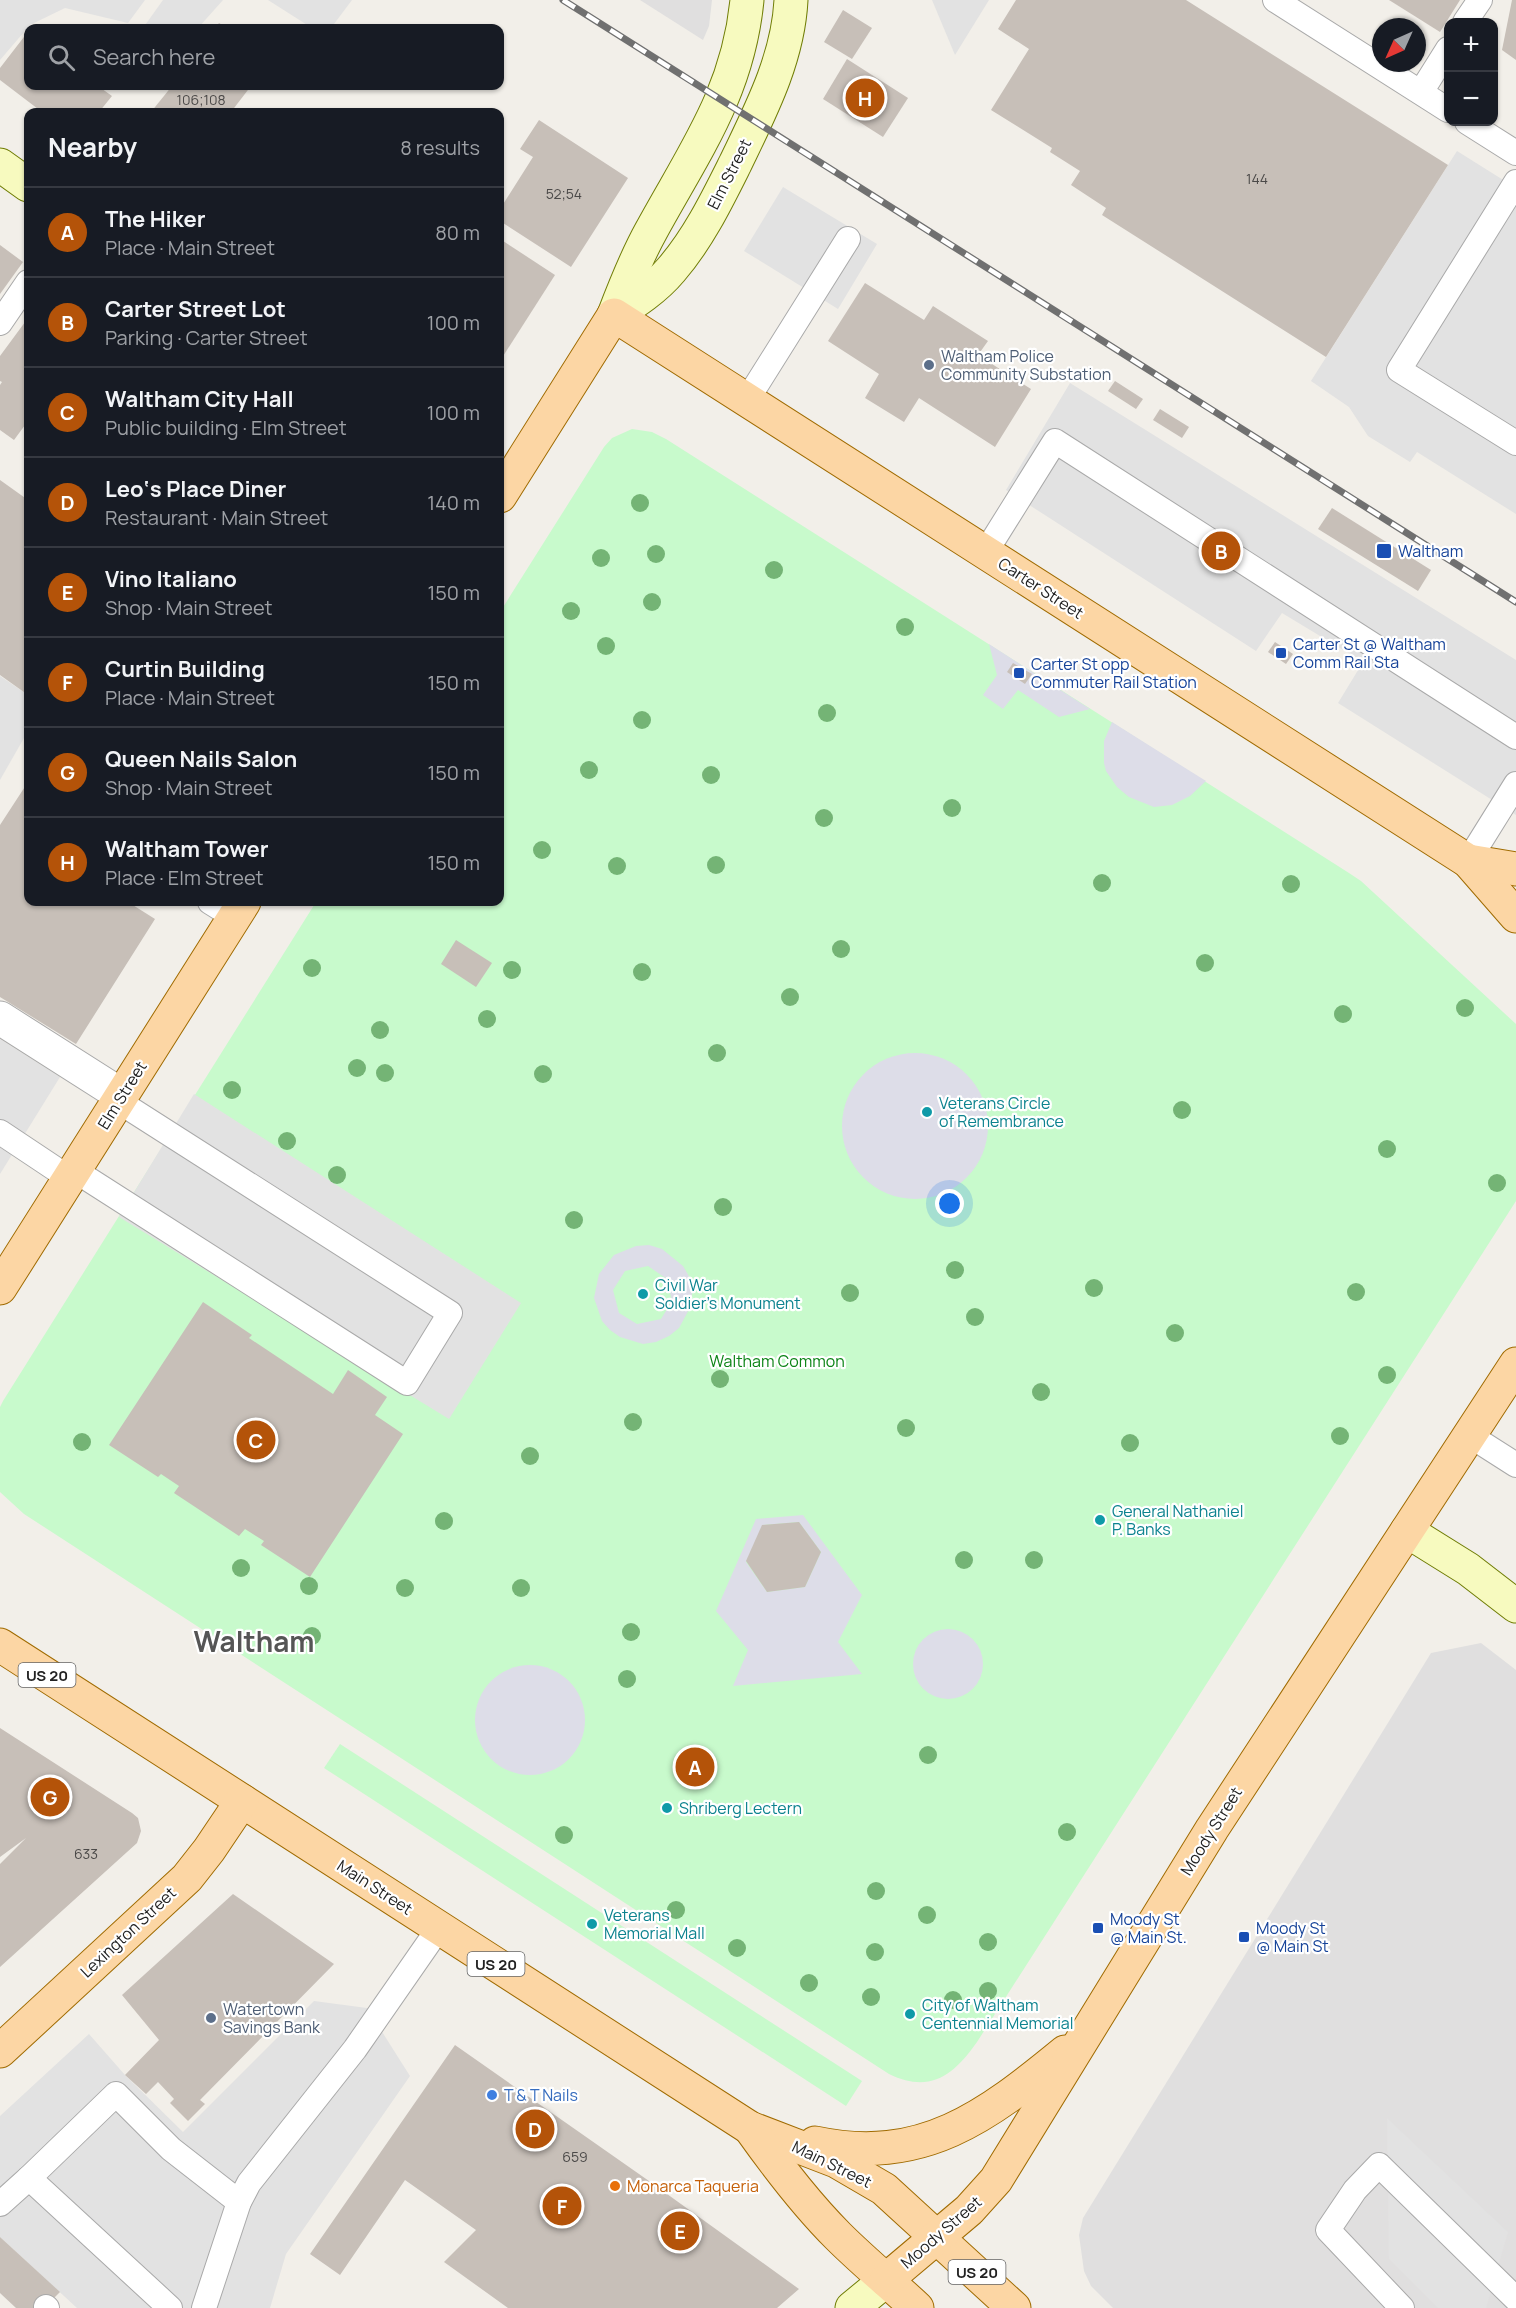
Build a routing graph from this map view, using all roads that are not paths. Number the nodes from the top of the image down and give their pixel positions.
1 (747, 0) edge
2 (791, 0) edge
3 (1275, 0) edge
4 (1480, 0) edge
5 (1468, 18) edge
6 (1444, 57) edge
7 (1421, 92) junction
8 (1444, 107) edge
9 (1473, 126) edge
10 (1516, 153) edge
11 (0, 165) edge
12 (24, 182) edge
13 (1516, 182) edge
14 (848, 239) dead end
15 (24, 288) edge
16 (614, 315) junction
17 (0, 323) edge
18 (747, 400) junction
19 (1516, 443) edge
20 (504, 490) edge
21 (985, 553) junction
22 (1516, 737) edge
23 (1516, 784) edge
24 (1468, 861) junction
25 (1516, 869) edge
26 (230, 907) edge
27 (1516, 916) edge
28 (0, 1018) edge
29 (120, 1098) junction
30 (0, 1132) edge
31 (72, 1174) junction
32 (0, 1288) edge
33 (1516, 1364) edge
34 (1469, 1436) junction
35 (1516, 1465) edge
36 (1407, 1531) junction
37 (1516, 1606) edge
38 (0, 1645) edge
39 (242, 1801) junction
40 (439, 1928) junction
41 (1083, 2038) junction
42 (0, 2051) edge
43 (750, 2128) junction
44 (29, 2178) junction
45 (239, 2202) junction
46 (0, 2204) edge
47 (939, 2237) junction
48 (886, 2280) junction
49 (1516, 2300) edge
50 (170, 2308) edge
51 (204, 2308) edge
52 (852, 2308) edge
53 (917, 2308) edge
54 (1014, 2308) edge
55 (1402, 2308) edge

1 - 16 main road, Elm Street
2 - 16 main road, Elm Street
3 - 7 lane
4 - 5 lane
6 - 7 lane
7 - 8 lane
9 - 10 lane
11 - 12 main road
13 - 19 lane
14 - 18 lane
15 - 17 lane
16 - 18 main road, Carter Street
16 - 20 main road, Elm Street
18 - 21 main road, Carter Street
21 - 22 lane
21 - 24 main road, Carter Street
23 - 24 lane
24 - 25 main road, Carter Street
24 - 27 main road, Carter Street
26 - 29 main road, Elm Street
28 - 29 street
29 - 31 main road, Elm Street
29 - 31 lane
30 - 31 lane
31 - 32 main road, Elm Street
33 - 34 main road, Moody Street
34 - 35 lane
34 - 36 main road, Moody Street
36 - 37 main road
36 - 41 main road, Moody Street
38 - 39 main road, Main Street / US 20
39 - 40 main road, Main Street / US 20
39 - 42 main road, Lexington Street
40 - 43 main road, Main Street / US 20
40 - 45 lane
41 - 43 main road
41 - 47 main road, Moody Street
43 - 47 main road, Main Street / US 20
43 - 48 main road, Main Street / US 20
44 - 45 lane
44 - 46 lane
44 - 50 lane
45 - 51 lane
47 - 48 main road, Moody Street
47 - 54 main road, Main Street / US 20
48 - 52 main road
48 - 53 main road, Main Street / US 20
49 - 55 lane

